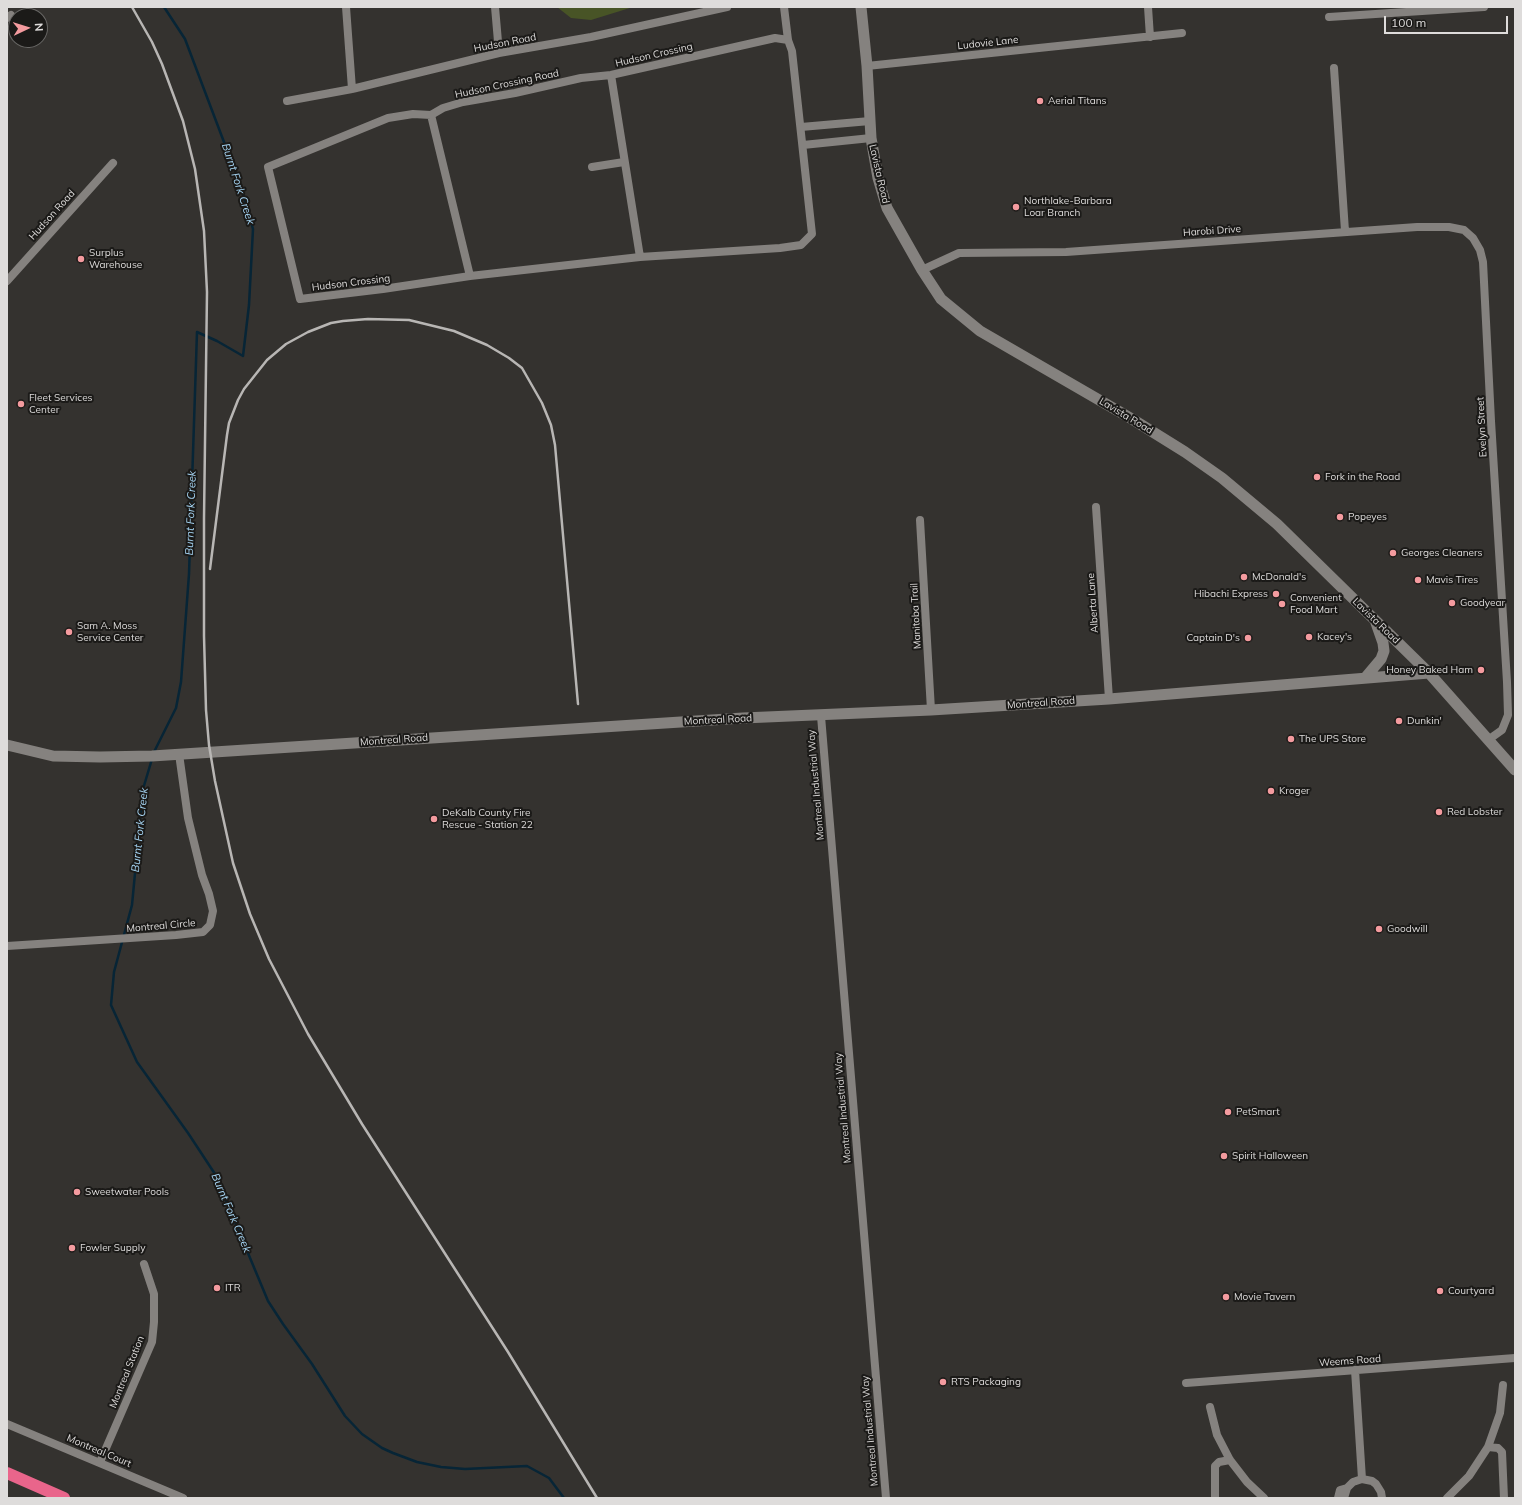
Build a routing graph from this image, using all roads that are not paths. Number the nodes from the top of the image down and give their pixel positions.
1 (346, 7) edge
2 (495, 7) edge
3 (727, 7) edge
4 (784, 7) edge
5 (861, 7) edge
6 (1148, 7) edge
7 (1484, 7) edge
8 (1398, 9) edge
9 (1329, 17) dead end
10 (1182, 33) dead end
11 (1150, 37) junction
12 (788, 40) junction
13 (499, 53) junction
14 (867, 66) junction
15 (1334, 68) dead end
16 (611, 75) junction
17 (352, 89) junction
18 (287, 101) dead end
19 (431, 115) junction
20 (870, 121) junction
21 (801, 127) junction
22 (871, 138) junction
23 (802, 145) junction
24 (624, 162) junction
25 (113, 163) dead end
26 (592, 167) dead end
27 (1345, 231) junction
28 (640, 257) junction
29 (922, 270) junction
30 (470, 276) junction
31 (7, 281) edge
32 (1096, 507) dead end
33 (920, 520) dead end
34 (1375, 621) junction
35 (1429, 672) junction
36 (1365, 678) junction
37 (1109, 699) junction
38 (931, 710) junction
39 (820, 716) junction
40 (1488, 740) junction
41 (7, 745) edge
42 (179, 754) junction
43 (1515, 770) edge
44 (7, 946) edge
45 (144, 1264) dead end
46 (1515, 1358) edge
47 (1355, 1370) junction
48 (1186, 1383) dead end
49 (1503, 1385) dead end
50 (1210, 1407) dead end
51 (7, 1424) edge
52 (1488, 1448) junction
53 (1230, 1460) junction
54 (100, 1462) junction
55 (7, 1473) edge
56 (1362, 1479) junction
57 (1347, 1488) junction
58 (64, 1498) edge
59 (184, 1498) edge
60 (886, 1498) edge
61 (1215, 1498) edge
62 (1264, 1498) edge
63 (1338, 1498) edge
64 (1344, 1498) edge
65 (1382, 1498) edge
66 (1447, 1498) edge
67 (1504, 1498) edge

1 - 17 street
2 - 13 street
3 - 13 street, Hudson Road
4 - 12 street, Hudson Crossing
5 - 14 street, Lavista Road
6 - 11 street
7 - 8 street
8 - 9 street
10 - 11 street, Ludovie Lane
11 - 14 street, Ludovie Lane
12 - 16 street, Hudson Crossing
12 - 21 street, Hudson Crossing
13 - 17 street, Hudson Road
14 - 20 street, Lavista Road
15 - 27 street
16 - 19 street, Hudson Crossing Road
16 - 24 street, Hudson Crossing
17 - 18 street, Hudson Road
19 - 30 street
19 - 30 street, Hudson Crossing
20 - 21 street
20 - 22 street, Lavista Road
21 - 23 street, Hudson Crossing
22 - 23 street
22 - 29 street, Lavista Road
23 - 28 street, Hudson Crossing
24 - 26 street
24 - 28 street, Hudson Crossing
25 - 31 street, Hudson Road
27 - 29 street, Harobi Drive
27 - 40 street, Evelyn Street
28 - 30 street, Hudson Crossing
29 - 34 street, Lavista Road
32 - 37 street, Alberta Lane
33 - 38 street, Manitoba Trail
34 - 35 street, Lavista Road
34 - 36 street
35 - 36 street, Montreal Road
35 - 40 street, Lavista Road
36 - 37 street, Montreal Road
37 - 38 street, Montreal Road
38 - 39 street, Montreal Road
39 - 42 street, Montreal Road
39 - 60 street, Montreal Industrial Way
40 - 43 street, Lavista Road
41 - 42 street, Montreal Road
42 - 44 street, Montreal Circle
45 - 54 street, Montreal Station
46 - 47 street, Weems Road
47 - 48 street, Weems Road
47 - 56 street
49 - 52 street
50 - 53 street
51 - 54 street, Montreal Court
52 - 66 street
52 - 67 street
53 - 61 street
53 - 62 street
54 - 59 street, Montreal Court
55 - 58 highway
56 - 57 street
56 - 65 street
57 - 63 street
57 - 64 street

